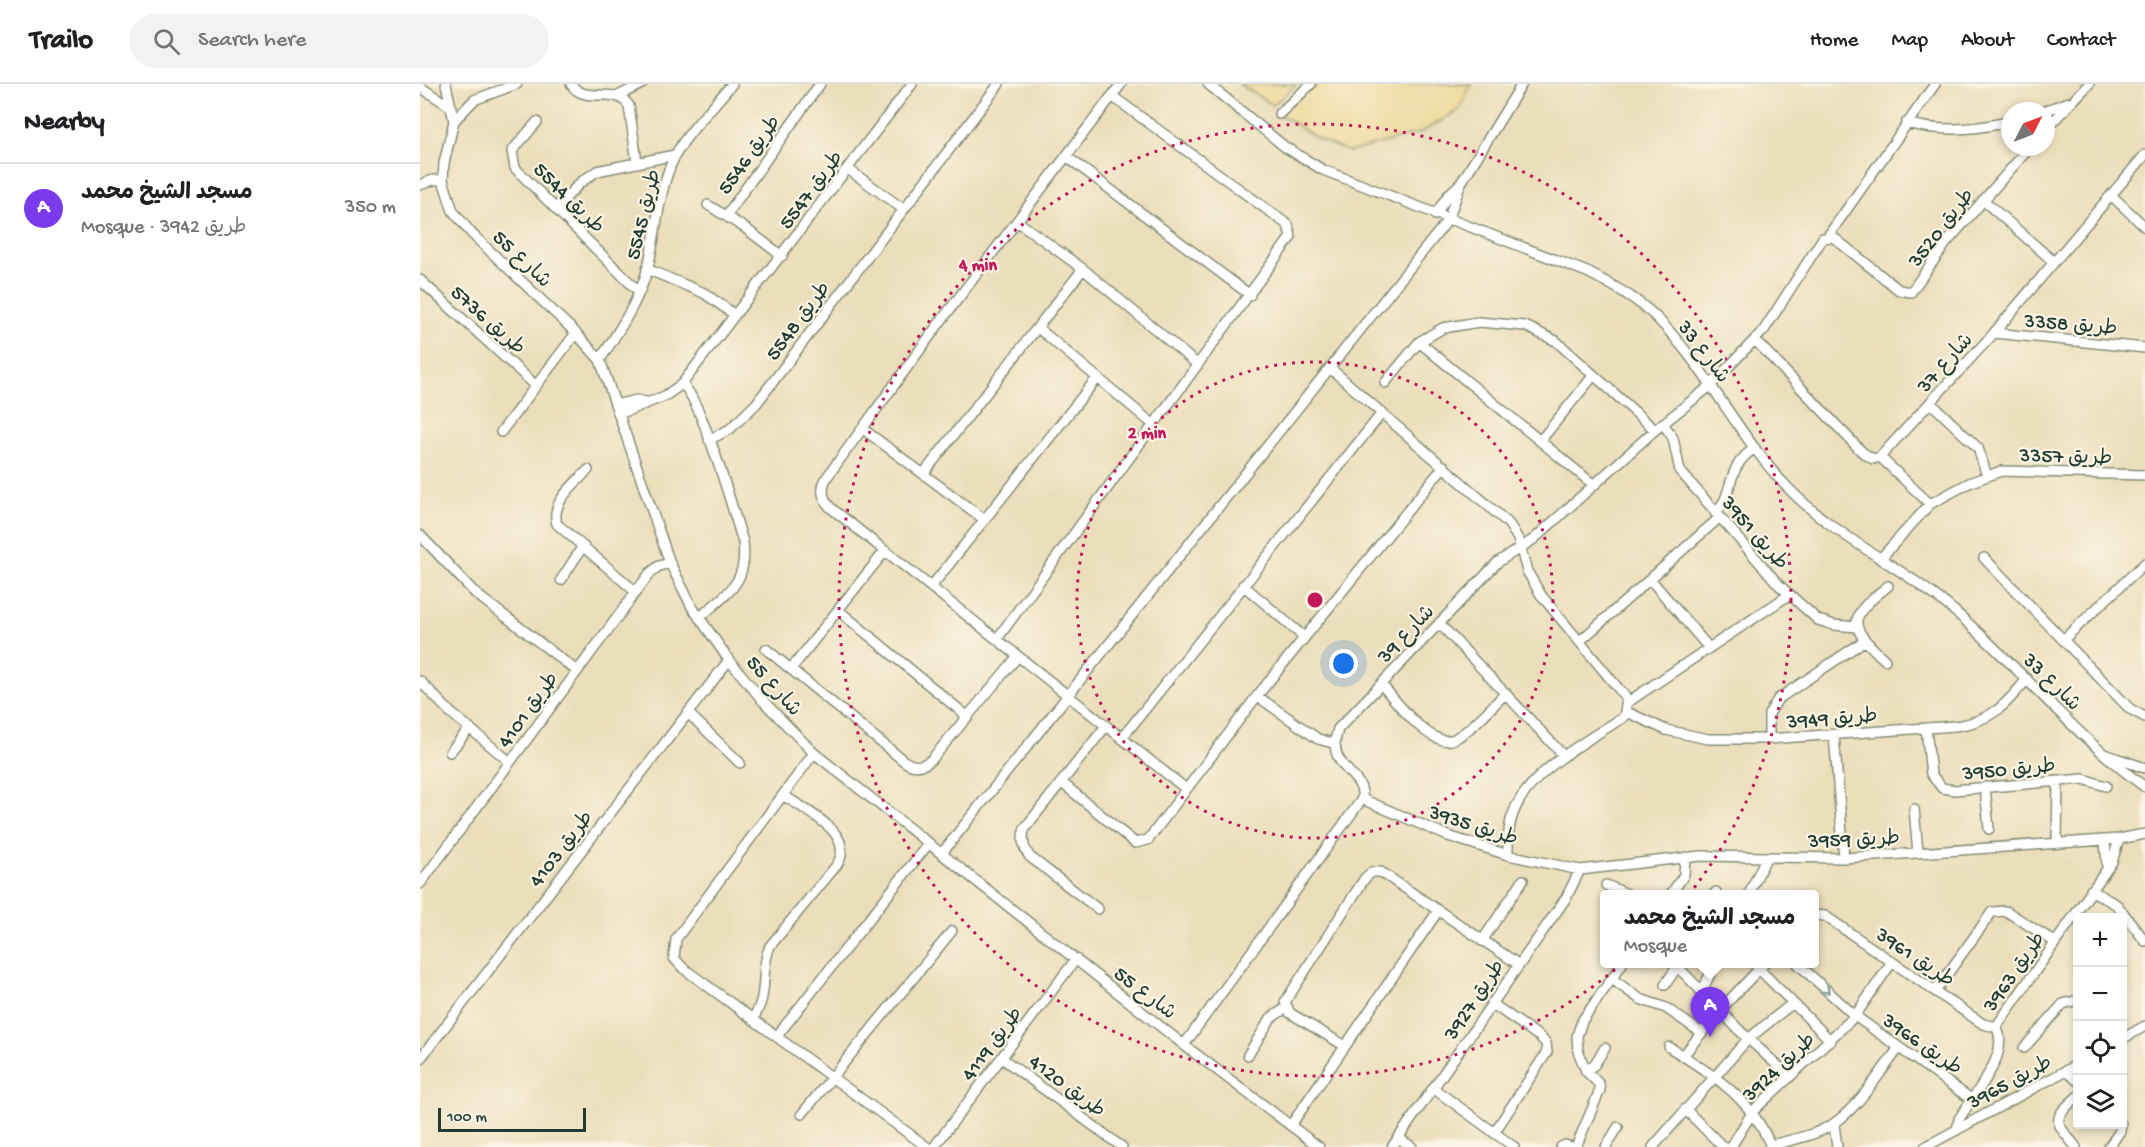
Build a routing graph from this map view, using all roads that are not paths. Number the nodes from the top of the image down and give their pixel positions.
1 (446, 84) edge
2 (517, 84) edge
3 (571, 84) edge
4 (642, 84) edge
5 (732, 84) edge
6 (820, 84) edge
7 (912, 84) edge
8 (999, 84) edge
9 (1121, 84) edge
10 (1208, 84) edge
11 (1311, 84) edge
12 (1522, 84) edge
13 (1935, 84) edge
14 (2089, 84) edge
15 (420, 87) edge
16 (620, 95) junction
17 (1112, 96) junction
18 (2071, 102) junction
19 (451, 107) junction
20 (2055, 107) edge
21 (1279, 114) dead end
22 (2055, 119) edge
23 (454, 121) junction
24 (537, 122) dead end
25 (1906, 123) junction
26 (2001, 123) edge
27 (675, 155) junction
28 (2145, 155) edge
29 (1066, 156) junction
30 (2018, 156) edge
31 (637, 162) junction
32 (848, 168) junction
33 (443, 180) junction
34 (1461, 183) junction
35 (420, 185) edge
36 (2111, 195) junction
37 (1983, 200) junction
38 (708, 205) dead end
39 (556, 208) junction
40 (903, 209) junction
41 (1435, 215) junction
42 (726, 216) junction
43 (1448, 220) junction
44 (1017, 221) junction
45 (2145, 227) edge
46 (1828, 236) junction
47 (782, 256) junction
48 (2054, 262) junction
49 (647, 269) junction
50 (1083, 269) junction
51 (420, 280) edge
52 (639, 292) junction
53 (1250, 295) junction
54 (735, 315) junction
55 (1038, 328) junction
56 (576, 333) junction
57 (1994, 333) junction
58 (1755, 340) junction
59 (1419, 342) junction
60 (2145, 348) edge
61 (600, 360) junction
62 (1198, 365) junction
63 (1330, 368) junction
64 (1594, 375) junction
65 (1097, 378) junction
66 (1385, 383) dead end
67 (682, 384) junction
68 (535, 385) junction
69 (1709, 387) junction
70 (1931, 403) junction
71 (617, 410) junction
72 (1382, 413) junction
73 (1663, 423) junction
74 (1154, 425) junction
75 (863, 429) junction
76 (1655, 430) junction
77 (501, 432) dead end
78 (709, 440) junction
79 (1540, 441) junction
80 (1755, 448) junction
81 (1880, 457) junction
82 (1444, 466) junction
83 (588, 470) dead end
84 (924, 473) junction
85 (1987, 476) junction
86 (2145, 476) edge
87 (1594, 485) junction
88 (1930, 504) junction
89 (1717, 516) junction
90 (985, 520) junction
91 (420, 535) edge
92 (583, 546) junction
93 (1520, 547) junction
94 (885, 551) junction
95 (1984, 558) dead end
96 (1880, 559) junction
97 (670, 563) junction
98 (2145, 563) edge
99 (561, 579) dead end
100 (1650, 579) junction
101 (1243, 585) junction
102 (1888, 586) dead end
103 (931, 587) junction
104 (636, 592) junction
105 (1789, 595) junction
106 (838, 610) junction
107 (699, 618) junction
108 (1439, 623) junction
109 (1857, 627) junction
110 (1304, 637) junction
111 (997, 639) junction
112 (1864, 640) junction
113 (2063, 640) junction
114 (1580, 641) junction
115 (1709, 648) junction
116 (766, 649) dead end
117 (1018, 656) junction
118 (729, 660) junction
119 (1885, 660) dead end
120 (791, 669) junction
121 (577, 671) junction
122 (2027, 679) junction
123 (420, 682) edge
124 (1381, 684) junction
125 (1506, 693) junction
126 (1068, 695) junction
127 (1257, 696) junction
128 (1626, 702) junction
129 (688, 712) junction
130 (968, 717) junction
131 (2145, 717) edge
132 (1106, 726) junction
133 (469, 729) junction
134 (1926, 729) junction
135 (1834, 735) junction
136 (1122, 738) junction
137 (1769, 738) junction
138 (1333, 743) junction
139 (2097, 750) junction
140 (450, 752) dead end
141 (814, 753) junction
142 (1563, 755) junction
143 (510, 762) junction
144 (740, 763) dead end
145 (2145, 768) edge
146 (2058, 781) junction
147 (1061, 782) junction
148 (2106, 786) dead end
149 (2145, 787) edge
150 (1985, 788) junction
151 (1186, 789) junction
152 (783, 795) junction
153 (1362, 799) junction
154 (1914, 809) dead end
155 (2145, 826) edge
156 (1989, 828) dead end
157 (2145, 834) edge
158 (2129, 838) junction
159 (2119, 839) junction
160 (2105, 840) junction
161 (929, 843) junction
162 (2057, 843) junction
163 (942, 853) junction
164 (1918, 853) junction
165 (1508, 855) junction
166 (1685, 857) junction
167 (1767, 858) junction
168 (1844, 858) junction
169 (2106, 869) junction
170 (1580, 870) junction
171 (1523, 880) dead end
172 (420, 884) edge
173 (1606, 885) dead end
174 (1618, 890) edge
175 (1674, 890) edge
176 (1751, 890) edge
177 (2091, 890) junction
178 (1098, 909) dead end
179 (1438, 911) junction
180 (1819, 915) edge
181 (952, 931) dead end
182 (2143, 934) edge
183 (1482, 941) junction
184 (2055, 942) junction
185 (1076, 959) junction
186 (1892, 962) junction
187 (1518, 964) junction
188 (1619, 968) edge
189 (1675, 968) edge
190 (1680, 968) edge
191 (1713, 968) edge
192 (1756, 968) edge
193 (1762, 968) edge
194 (1803, 968) edge
195 (1612, 979) junction
196 (1665, 984) dead end
197 (1935, 990) junction
198 (1701, 993) junction
199 (2073, 1001) edge
200 (1793, 1003) junction
201 (1491, 1004) junction
202 (1286, 1008) junction
203 (1720, 1010) junction
204 (1855, 1016) junction
205 (753, 1018) junction
206 (2145, 1026) edge
207 (1996, 1027) junction
208 (1702, 1033) junction
209 (777, 1036) junction
210 (2127, 1036) edge
211 (1748, 1039) junction
212 (1831, 1041) junction
213 (1184, 1045) junction
214 (1345, 1046) junction
215 (1669, 1047) dead end
216 (1605, 1048) dead end
217 (1899, 1048) junction
218 (2024, 1048) dead end
219 (1248, 1055) dead end
220 (1683, 1056) junction
221 (420, 1059) edge
222 (1003, 1059) junction
223 (2073, 1067) edge
224 (1586, 1071) junction
225 (2066, 1071) junction
226 (832, 1075) junction
227 (1713, 1077) junction
228 (1790, 1077) junction
229 (2073, 1077) edge
230 (1433, 1088) junction
231 (1971, 1099) junction
232 (2073, 1101) edge
233 (1685, 1109) junction
234 (1753, 1111) junction
235 (802, 1114) dead end
236 (1834, 1124) junction
237 (1291, 1125) junction
238 (1618, 1127) dead end
239 (2120, 1129) edge
240 (1957, 1130) junction
241 (1494, 1133) junction
242 (1398, 1138) junction
243 (1109, 1143) edge
244 (1313, 1145) edge
245 (1771, 1146) edge
246 (927, 1147) edge
247 (934, 1147) edge
248 (1122, 1147) edge
249 (1392, 1147) edge
250 (1412, 1147) edge
251 (1514, 1147) edge
252 (1561, 1147) edge
253 (1574, 1147) edge
254 (1606, 1147) edge
255 (1653, 1147) edge
256 (1723, 1147) edge
257 (1731, 1147) edge
258 (1837, 1147) edge
259 (1925, 1147) edge
260 (2076, 1147) edge
261 (2109, 1147) edge

1 - 19 street, شارع 55
2 - 23 street
3 - 16 street
4 - 16 street
5 - 27 street, طريق 5545
6 - 42 street, طريق 5546
7 - 32 street, طريق 5547
8 - 40 street, طريق 5548
9 - 17 street
10 - 41 street, شارع 33
11 - 21 street
12 - 34 street
13 - 25 street
14 - 18 street
15 - 19 street
16 - 31 street
17 - 29 street
17 - 53 street
18 - 20 street
18 - 22 street
19 - 23 street, شارع 55
23 - 33 street, شارع 55
24 - 39 street, طريق 5544
25 - 26 street
25 - 46 street
27 - 31 street
27 - 49 street, طريق 5545
28 - 36 street, شارع 37
29 - 44 street
29 - 53 street
30 - 37 street, طريق 3520
31 - 39 street
32 - 40 street
32 - 47 street, طريق 5547
33 - 35 street
33 - 56 street, شارع 55
34 - 41 street
34 - 43 street
36 - 45 street
36 - 48 street, شارع 37
37 - 46 street, طريق 3520
37 - 48 street
38 - 42 street, طريق 5546
39 - 52 street, طريق 5544
40 - 78 street, طريق 5548
41 - 43 street, شارع 33
42 - 47 street, طريق 5546
43 - 63 street
43 - 69 street, شارع 33
44 - 50 street
44 - 75 street
46 - 58 street
47 - 54 street, طريق 5547
48 - 57 street, شارع 37
49 - 52 street, طريق 5545
49 - 54 street
50 - 55 street
50 - 62 street
51 - 68 street, طريق 5736
52 - 61 street, طريق 5545
53 - 62 street
54 - 67 street, طريق 5547
55 - 65 street
55 - 84 street
56 - 61 street, شارع 55
56 - 68 street
57 - 60 street, طريق 3358
57 - 70 street, شارع 37
58 - 69 street, شارع 39
58 - 81 street
59 - 64 street
59 - 66 street
59 - 79 street
61 - 71 street, شارع 55
62 - 74 street
63 - 72 street, طريق 3949
63 - 126 street
64 - 76 street
64 - 79 street
65 - 74 street
65 - 90 street
67 - 71 street, طريق 5547
67 - 78 street
68 - 77 street
69 - 73 street, شارع 39
69 - 80 street, شارع 33
70 - 81 street, شارع 37
70 - 85 street
71 - 97 street, شارع 55
72 - 82 street, طريق 3949
72 - 101 street
73 - 76 street, شارع 39
73 - 89 street, طريق 3951
74 - 111 street
75 - 84 street
75 - 94 street
76 - 87 street, شارع 39
78 - 107 street
79 - 87 street
80 - 89 street
80 - 96 street, شارع 33
81 - 88 street
82 - 93 street, طريق 3949
82 - 110 street
83 - 92 street
84 - 90 street
85 - 86 street, طريق 3357
85 - 88 street, طريق 3357
87 - 93 street, شارع 39
88 - 96 street, طريق 3357
89 - 100 street
89 - 105 street, طريق 3951
90 - 103 street
91 - 121 street
92 - 99 street
92 - 104 street
93 - 108 street, شارع 39
93 - 114 street, طريق 3949
94 - 103 street
94 - 106 street
95 - 113 street
96 - 122 street, شارع 33
97 - 104 street, طريق 4101
97 - 107 street, شارع 55
98 - 113 street
100 - 114 street
100 - 115 street
101 - 110 street
101 - 136 street
102 - 109 street
103 - 111 street
104 - 121 street, طريق 4101
105 - 109 street, طريق 3951
105 - 115 street
106 - 120 street
106 - 130 street
107 - 118 street, شارع 55
108 - 124 street, شارع 39
108 - 125 street
109 - 112 street
110 - 127 street
111 - 117 street
112 - 119 street
112 - 137 street
113 - 131 street
114 - 128 street, طريق 3949
115 - 128 street
116 - 120 street
117 - 126 street
117 - 130 street
118 - 129 street, طريق 4103
118 - 141 street, شارع 55
120 - 130 street
121 - 143 street, طريق 4101
122 - 134 street, طريق 3949
122 - 139 street, شارع 33
123 - 133 street
124 - 125 street
124 - 138 street, شارع 39
125 - 142 street
126 - 132 street
126 - 163 street
127 - 138 street
127 - 151 street
128 - 137 street, طريق 3949
128 - 142 street
129 - 144 street
129 - 221 street, طريق 4103
132 - 136 street
132 - 147 street
133 - 140 street
133 - 143 street
134 - 135 street, طريق 3949
134 - 150 street, طريق 3950
135 - 137 street, طريق 3949
135 - 168 street
136 - 151 street
138 - 153 street
139 - 145 street, شارع 33
139 - 149 street, شارع 33
141 - 152 street
141 - 161 street, شارع 55
142 - 165 street
143 - 172 street, طريق 4101
146 - 148 street, طريق 3950
146 - 150 street, طريق 3950
146 - 162 street
147 - 151 street
147 - 178 street
150 - 156 street
152 - 205 street
152 - 205 street
153 - 165 street, طريق 3935
153 - 213 street
154 - 164 street
155 - 158 street
157 - 158 street, طريق 3959
158 - 159 street, طريق 3959
159 - 160 street, طريق 3959
159 - 169 street, طريق 3963
160 - 162 street, طريق 3959
160 - 169 street
161 - 163 street, شارع 55
161 - 209 street
162 - 164 street, طريق 3959
163 - 185 street, شارع 55
164 - 168 street, طريق 3959
165 - 170 street, طريق 3935
166 - 167 street, طريق 3959
166 - 170 street, طريق 3959
166 - 175 street
167 - 168 street, طريق 3959
167 - 176 street
169 - 177 street, طريق 3963
170 - 187 street, طريق 3927
171 - 183 street
173 - 174 street
177 - 182 street
177 - 184 street, طريق 3963
179 - 183 street
179 - 202 street
179 - 214 street
180 - 186 street, طريق 3961
181 - 226 street
183 - 187 street
184 - 197 street
184 - 207 street, طريق 3963
185 - 213 street, شارع 55
185 - 222 street, طريق 4119
186 - 197 street, طريق 3961
186 - 204 street, طريق 3924
187 - 201 street, طريق 3927
188 - 195 street
189 - 196 street
190 - 198 street
191 - 198 street
192 - 203 street
193 - 200 street
194 -> 204 street
195 - 208 street
195 - 224 street
197 - 207 street, طريق 3961
198 - 203 street
199 - 218 street
200 - 211 street
200 - 212 street
201 - 230 street, طريق 3927
201 - 241 street
202 - 214 street
202 - 219 street
203 - 208 street
203 - 211 street
204 - 212 street, طريق 3924
204 - 217 street, طريق 3966
205 - 209 street
206 - 210 street
207 - 231 street, طريق 3963
208 - 220 street
209 - 226 street
211 - 227 street
211 - 228 street
212 - 228 street, طريق 3924
213 - 237 street, شارع 55
214 - 237 street
215 - 220 street
216 - 224 street
217 - 231 street, طريق 3966
217 - 236 street
220 - 227 street
222 - 243 street, طريق 4120
222 - 247 street, طريق 4119
223 - 225 street, طريق 3965
224 - 253 street
225 - 229 street
225 - 240 street, طريق 3965
226 - 235 street
226 - 246 street
227 - 233 street
227 - 234 street
228 - 234 street, طريق 3924
230 - 241 street
230 - 242 street, طريق 3927
231 - 240 street, طريق 3963
232 - 260 street
233 - 255 street
233 - 256 street
234 - 245 street
234 - 257 street, طريق 3924
236 - 245 street
236 - 258 street
237 - 244 street, شارع 55
238 - 254 street
239 - 261 street
240 - 259 street
241 - 251 street
242 - 249 street, طريق 3927
242 - 250 street
243 - 248 street, طريق 4120
252 - 253 street

